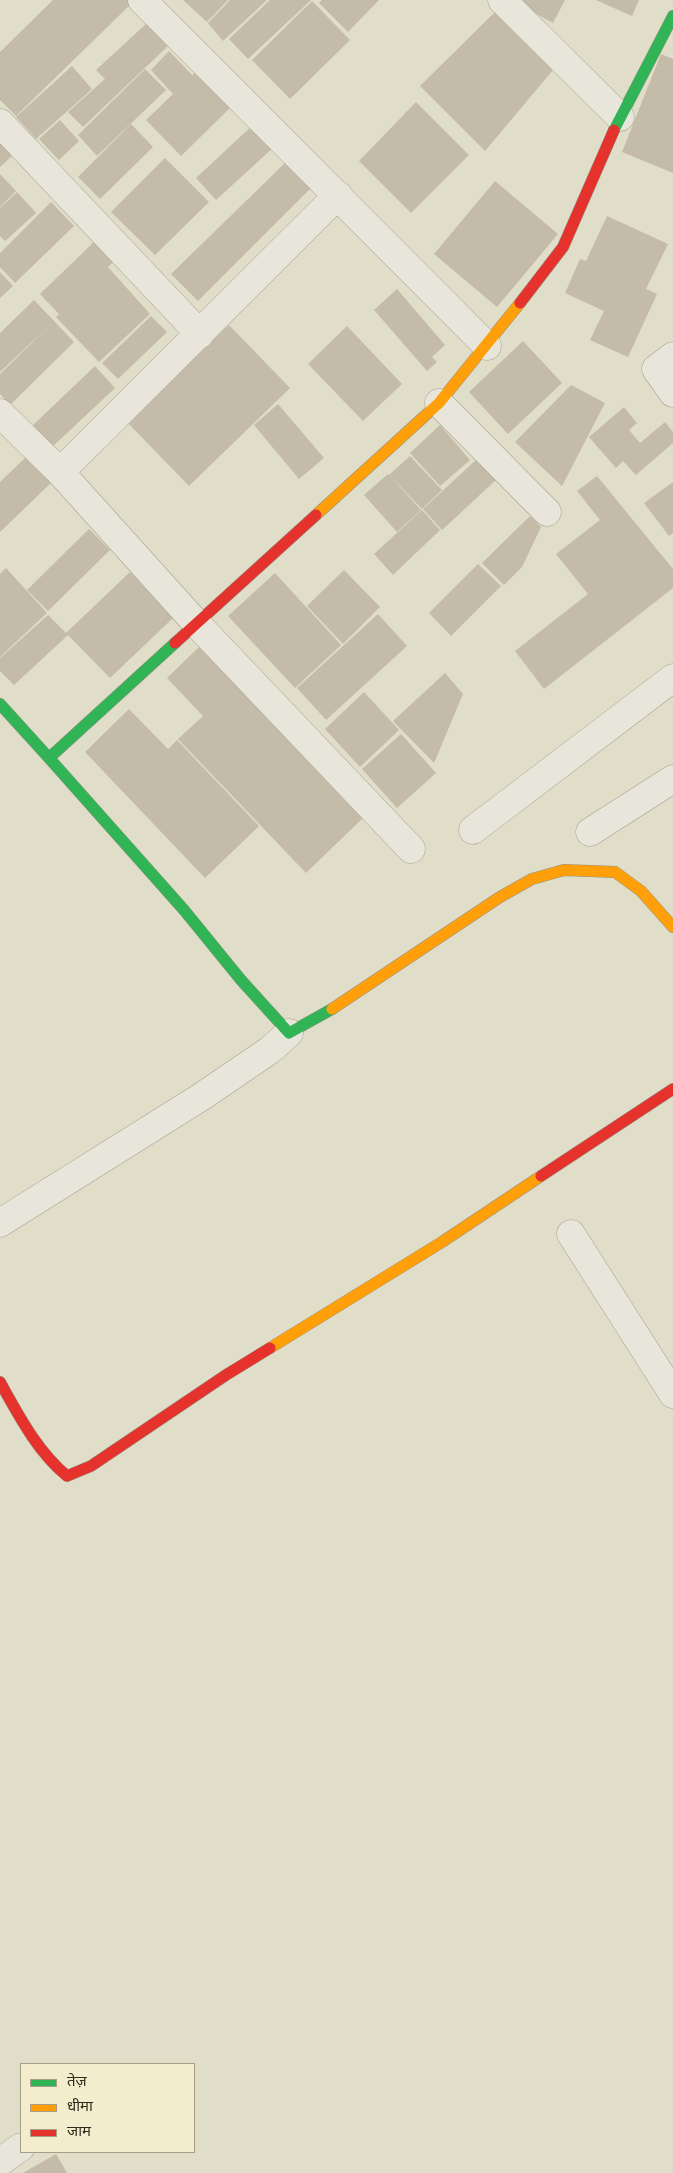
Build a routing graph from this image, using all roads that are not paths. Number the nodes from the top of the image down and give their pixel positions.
1 (142, 0) edge
2 (502, 0) edge
3 (673, 16) edge
4 (620, 117) junction
5 (0, 123) edge
6 (338, 196) junction
7 (200, 334) junction
8 (487, 346) junction
9 (673, 356) edge
10 (673, 393) edge
11 (439, 403) junction
12 (0, 413) edge
13 (60, 472) junction
14 (547, 512) dead end
15 (196, 623) junction
16 (673, 678) edge
17 (0, 704) edge
18 (50, 758) junction
19 (673, 779) edge
20 (473, 830) dead end
21 (590, 832) dead end
22 (411, 849) dead end
23 (673, 927) edge
24 (289, 1033) junction
25 (673, 1089) edge
26 (0, 1223) edge
27 (571, 1234) dead end
28 (0, 1382) edge
29 (673, 1394) edge
30 (20, 2148) edge
31 (0, 2162) edge

1 - 6 street
2 - 4 street
3 - 4 street
4 - 8 street
5 - 7 street
6 - 7 street
6 - 8 street
7 - 13 street
8 - 11 street
9 - 10 street
11 - 14 street
11 - 15 street
12 - 13 street
13 - 15 street
15 - 18 street
15 - 22 street
16 - 20 street
17 - 18 street
18 - 24 street
19 - 21 street
23 - 24 street
24 - 26 street
25 - 28 street
27 - 29 street
30 - 31 street

